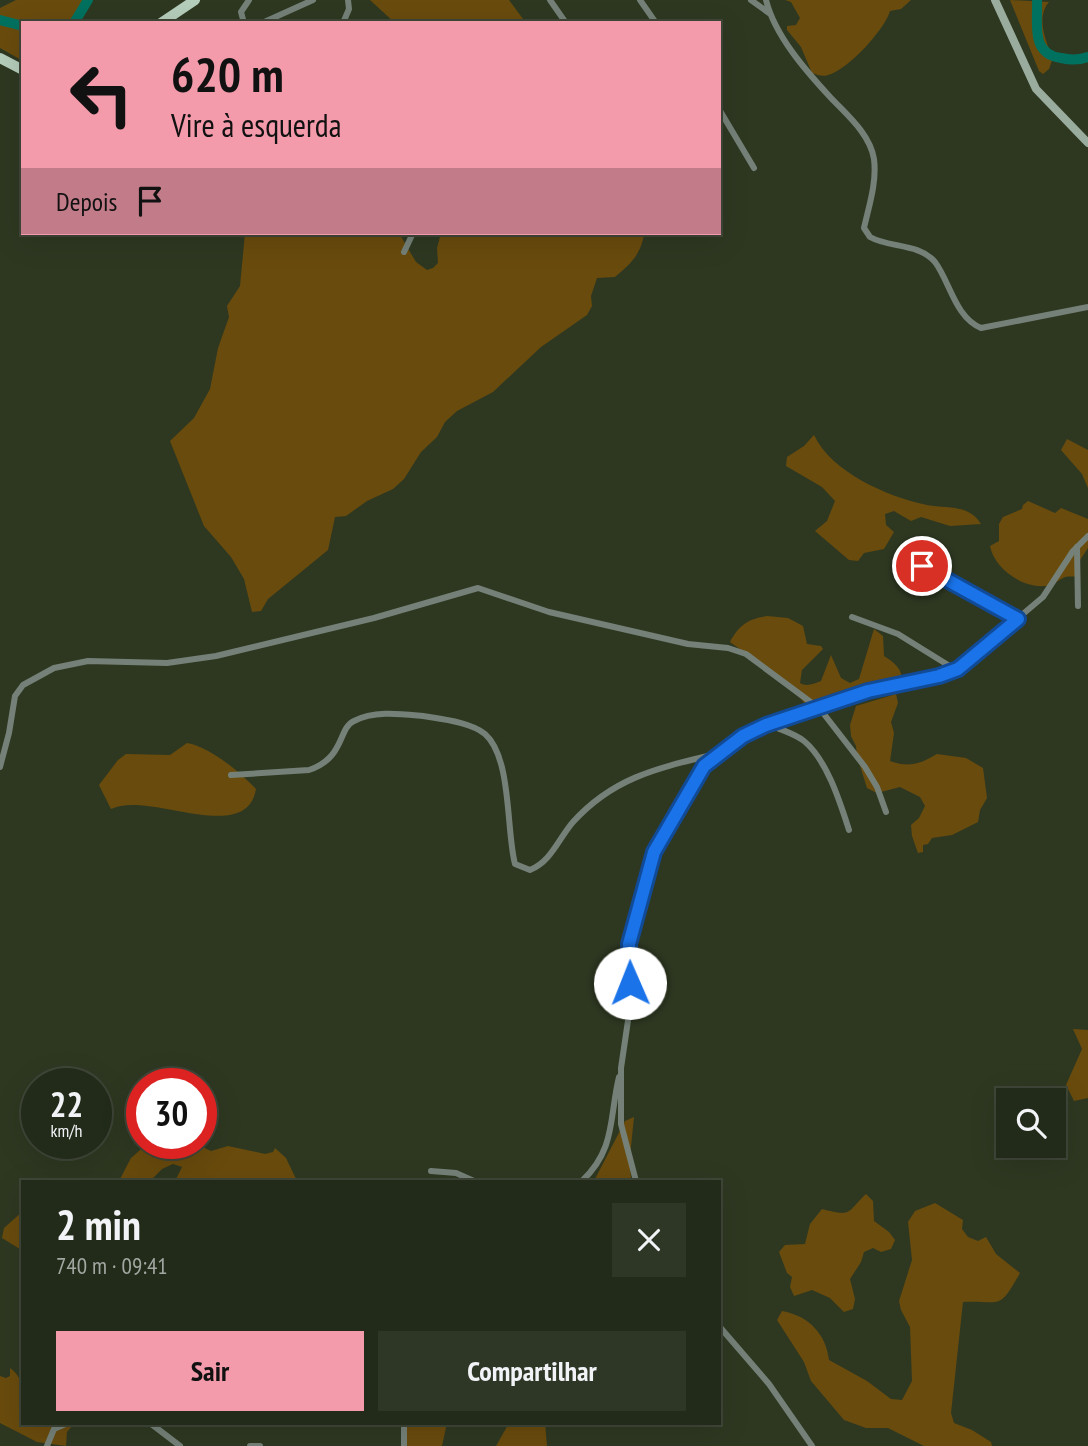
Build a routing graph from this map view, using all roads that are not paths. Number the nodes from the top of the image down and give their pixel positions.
1 (195, 0) edge
2 (249, 0) edge
3 (313, 0) edge
4 (348, 0) edge
5 (550, 0) edge
6 (640, 0) edge
7 (751, 0) edge
8 (766, 0) edge
9 (995, 0) edge
10 (769, 13) junction
11 (164, 21) edge
12 (243, 21) edge
13 (266, 21) edge
14 (344, 21) edge
15 (565, 21) edge
16 (655, 21) edge
17 (0, 58) edge
18 (21, 69) edge
19 (721, 112) edge
20 (1088, 143) edge
21 (754, 168) dead end
22 (412, 235) edge
23 (404, 252) dead end
24 (1088, 307) edge
25 (1088, 536) edge
26 (1077, 547) junction
27 (922, 566) dead end
28 (1078, 606) dead end
29 (852, 617) dead end
30 (1018, 619) junction
31 (956, 670) junction
32 (820, 709) junction
33 (769, 724) junction
34 (718, 754) junction
35 (0, 767) edge
36 (231, 775) dead end
37 (886, 812) dead end
38 (849, 830) dead end
39 (621, 1068) junction
40 (431, 1171) dead end
41 (471, 1180) edge
42 (583, 1180) edge
43 (636, 1180) edge
44 (721, 1328) edge
45 (63, 1425) edge
46 (153, 1425) edge
47 (404, 1425) edge
48 (47, 1446) edge
49 (180, 1446) edge
50 (250, 1446) edge
51 (261, 1446) edge
52 (404, 1446) edge
53 (812, 1446) edge

1 - 11 main road
2 - 12 street
3 - 13 street
4 - 14 street
5 - 15 street
6 - 16 street
7 - 10 street
8 - 10 street
9 - 20 main road
10 - 24 street
17 - 18 main road
19 - 21 street
22 - 23 street
25 - 26 street
26 - 28 street
26 - 30 street
27 - 30 street
29 - 31 street
30 - 31 street
31 - 32 street
32 - 33 street
32 - 35 street
32 - 37 street
33 - 34 street
33 - 38 street
34 - 36 street
34 - 39 street
39 - 42 street
39 - 43 street
40 - 41 street
44 - 53 street
45 - 48 street
46 - 49 street
47 - 52 street
50 - 51 street

